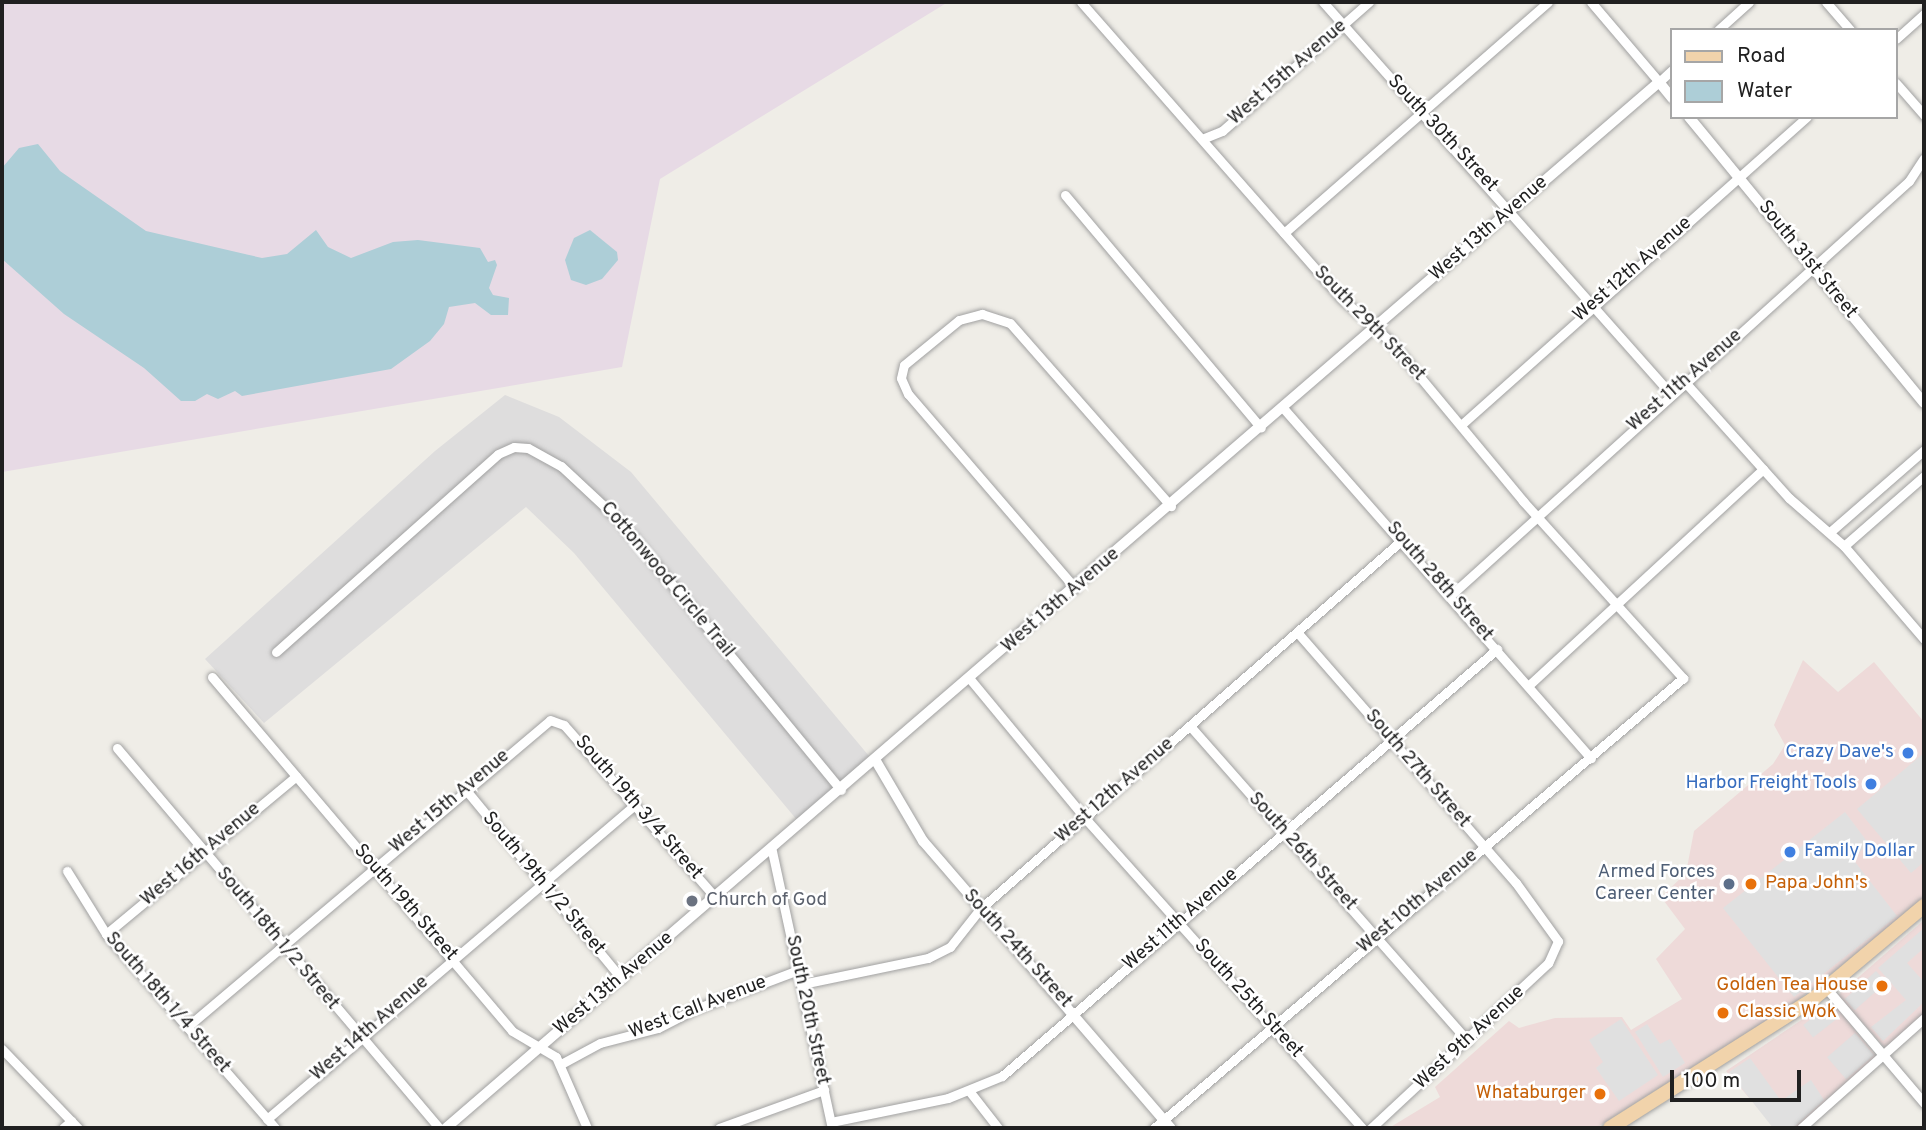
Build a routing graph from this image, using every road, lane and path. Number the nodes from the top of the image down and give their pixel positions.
1 (1081, 2) edge
2 (1323, 2) edge
3 (1369, 2) edge
4 (1548, 2) edge
5 (1591, 2) edge
6 (1749, 2) edge
7 (1826, 2) edge
8 (1924, 15) edge
9 (1343, 25) junction
10 (1720, 28) edge
11 (1848, 28) edge
12 (1898, 37) edge
13 (1671, 72) edge
14 (1659, 82) junction
15 (1898, 85) edge
16 (1671, 96) edge
17 (1423, 112) junction
18 (1924, 115) edge
19 (1691, 119) edge
20 (1805, 119) edge
21 (1202, 139) junction
22 (1924, 158) edge
23 (1739, 177) junction
24 (1065, 195) dead end
25 (1511, 210) junction
26 (1284, 233) junction
27 (1813, 269) junction
28 (1594, 304) junction
29 (1374, 330) junction
30 (1684, 381) junction
31 (1671, 393) junction
32 (1924, 403) edge
33 (1284, 409) junction
34 (1461, 425) junction
35 (1261, 428) junction
36 (1924, 450) edge
37 (1763, 469) junction
38 (1924, 476) edge
39 (1171, 506) junction
40 (1535, 515) junction
41 (1830, 532) junction
42 (1402, 540) junction
43 (1843, 546) junction
44 (1075, 588) junction
45 (1451, 595) junction
46 (1616, 603) junction
47 (1297, 632) junction
48 (1924, 639) edge
49 (1497, 649) junction
50 (276, 652) dead end
51 (212, 677) dead end
52 (1683, 678) joint
53 (970, 679) junction
54 (1528, 686) junction
55 (557, 721) joint
56 (1190, 726) junction
57 (1391, 739) junction
58 (117, 748) dead end
59 (1591, 758) junction
60 (876, 761) junction
61 (296, 776) junction
62 (466, 790) junction
63 (841, 790) junction
64 (635, 805) junction
65 (1084, 817) junction
66 (1283, 831) junction
67 (1485, 846) junction
68 (772, 851) junction
69 (204, 852) junction
70 (373, 866) junction
71 (67, 871) dead end
72 (543, 883) junction
73 (716, 898) junction
74 (1924, 906) edge
75 (980, 909) junction
76 (1178, 922) junction
77 (106, 934) junction
78 (1377, 936) junction
79 (1558, 941) joint
80 (282, 945) junction
81 (452, 959) junction
82 (798, 970) junction
83 (621, 978) junction
84 (802, 984) junction
85 (1826, 989) junction
86 (1074, 1013) junction
87 (1924, 1018) edge
88 (1271, 1025) junction
89 (187, 1027) junction
90 (361, 1037) junction
91 (1468, 1041) junction
92 (540, 1047) junction
93 (2, 1049) edge
94 (1883, 1054) junction
95 (561, 1064) junction
96 (824, 1090) junction
97 (970, 1092) junction
98 (1924, 1102) edge
99 (267, 1119) junction
100 (1168, 1124) edge
101 (74, 1125) edge
102 (832, 1125) edge
103 (1614, 1127) edge
104 (63, 1128) edge
105 (275, 1128) edge
106 (439, 1128) edge
107 (446, 1128) edge
108 (587, 1128) edge
109 (719, 1128) edge
110 (998, 1128) edge
111 (1154, 1128) edge
112 (1362, 1128) edge
113 (1371, 1128) edge
114 (1801, 1128) edge

1 - 21 street, South 29th Street
2 - 9 street, South 30th Street
3 - 9 street, West 15th Avenue
4 - 17 street
5 - 14 street
6 - 10 street
7 - 11 street
8 - 12 street
9 - 17 street, South 30th Street
9 - 21 street, West 15th Avenue
13 - 14 street, West 13th Avenue
14 - 16 street
14 - 25 street, West 13th Avenue
15 - 18 street
17 - 25 street, South 30th Street
17 - 26 street
19 - 23 street, South 31st Street
20 - 23 street, West 12th Avenue
21 - 26 street, South 29th Street
22 - 27 street, West 11th Avenue
23 - 27 street, South 31st Street
23 - 28 street, West 12th Avenue
24 - 35 street
25 - 28 street, South 30th Street
25 - 29 street, West 13th Avenue
26 - 29 street, South 29th Street
27 - 30 street, West 11th Avenue
27 - 32 street, South 31st Street
28 - 31 street, South 30th Street
28 - 34 street, West 12th Avenue
29 - 33 street, West 13th Avenue
29 - 34 street, South 29th Street
30 - 31 street, West 11th Avenue
30 - 37 street
31 - 40 street, West 11th Avenue
33 - 35 street, West 13th Avenue
33 - 42 street, South 28th Street
34 - 40 street, South 29th Street
35 - 39 street, West 13th Avenue
36 - 41 street
37 - 41 street
37 - 46 street
38 - 43 street
39 - 44 street, West 13th Avenue
39 - 44 street
40 - 45 street, West 11th Avenue
40 - 46 street, South 29th Street
41 - 43 street
42 - 45 street, South 28th Street
42 - 47 street, West 12th Avenue
43 - 48 street
44 - 53 street, West 13th Avenue
45 - 49 street, South 28th Street
46 - 52 street, South 29th Street
46 - 54 street
47 - 56 street, West 12th Avenue
47 - 57 street, South 27th Street
49 - 54 street, South 28th Street
49 - 57 street, West 11th Avenue
50 - 63 street, Cottonwood Circle Trail
51 - 61 street, South 19th Street
52 - 59 street, West 10th Avenue
53 - 60 street, West 13th Avenue
53 - 65 street, South 25th Street
54 - 59 street, South 28th Street
55 - 62 street, West 15th Avenue
55 - 64 street, South 19th 3/4 Street
56 - 65 street, West 12th Avenue
56 - 66 street, South 26th Street
57 - 66 street, West 11th Avenue
57 - 67 street, South 27th Street
58 - 69 street, South 18th 1/2 Street
59 - 67 street, West 10th Avenue
60 - 63 street, West 13th Avenue
60 - 75 street, South 24th Street
61 - 69 street, West 16th Avenue
61 - 70 street, South 19th Street
62 - 70 street, West 15th Avenue
62 - 72 street, South 19th 1/2 Street
63 - 68 street, West 13th Avenue
64 - 72 street, West 14th Avenue
64 - 73 street, South 19th 3/4 Street
65 - 75 street, West 12th Avenue
65 - 76 street, South 25th Street
66 - 76 street, West 11th Avenue
66 - 78 street, South 26th Street
67 - 78 street, West 10th Avenue
67 - 79 street, South 27th Street
68 - 73 street, West 13th Avenue
68 - 82 street, South 20th Street
69 - 77 street, West 16th Avenue
69 - 80 street, South 18th 1/2 Street
70 - 80 street, West 15th Avenue
70 - 81 street, South 19th Street
71 - 77 street, South 18th 1/4 Street
72 - 81 street, West 14th Avenue
72 - 83 street, South 19th 1/2 Street
73 - 83 street, West 13th Avenue
74 - 85 main road
75 - 84 street, West 12th Avenue
75 - 86 street, South 24th Street
76 - 86 street, West 11th Avenue
76 - 88 street, South 25th Street
77 - 89 street, South 18th 1/4 Street
78 - 88 street, West 10th Avenue
78 - 91 street, South 26th Street
79 - 91 street, West 9th Avenue
80 - 89 street, West 15th Avenue
80 - 90 street, South 18th 1/2 Street
81 - 90 street, West 14th Avenue
81 - 92 street, South 19th Street
82 - 84 street, South 20th Street
82 - 95 street, West Call Avenue
83 - 92 street, West 13th Avenue
84 - 96 street, South 20th Street
85 - 94 street
85 - 103 main road
86 - 97 street, West 11th Avenue
86 - 100 street, South 24th Street
87 - 94 street
88 - 100 street, West 10th Avenue
88 - 112 street, South 25th Street
89 - 99 street, South 18th 1/4 Street
90 - 99 street, West 14th Avenue
90 - 106 street, South 18th 1/2 Street
91 - 113 street, West 9th Avenue
92 - 95 street, South 19th Street
92 - 107 street, West 13th Avenue
93 - 101 street
94 - 98 street
94 - 114 street
95 - 108 street, South 19th Street
96 - 102 street, South 20th Street
96 - 109 street
97 - 102 street, West 11th Avenue
97 - 110 street
99 - 105 street, South 18th 1/4 Street
100 - 111 street, West 10th Avenue
101 - 104 street

